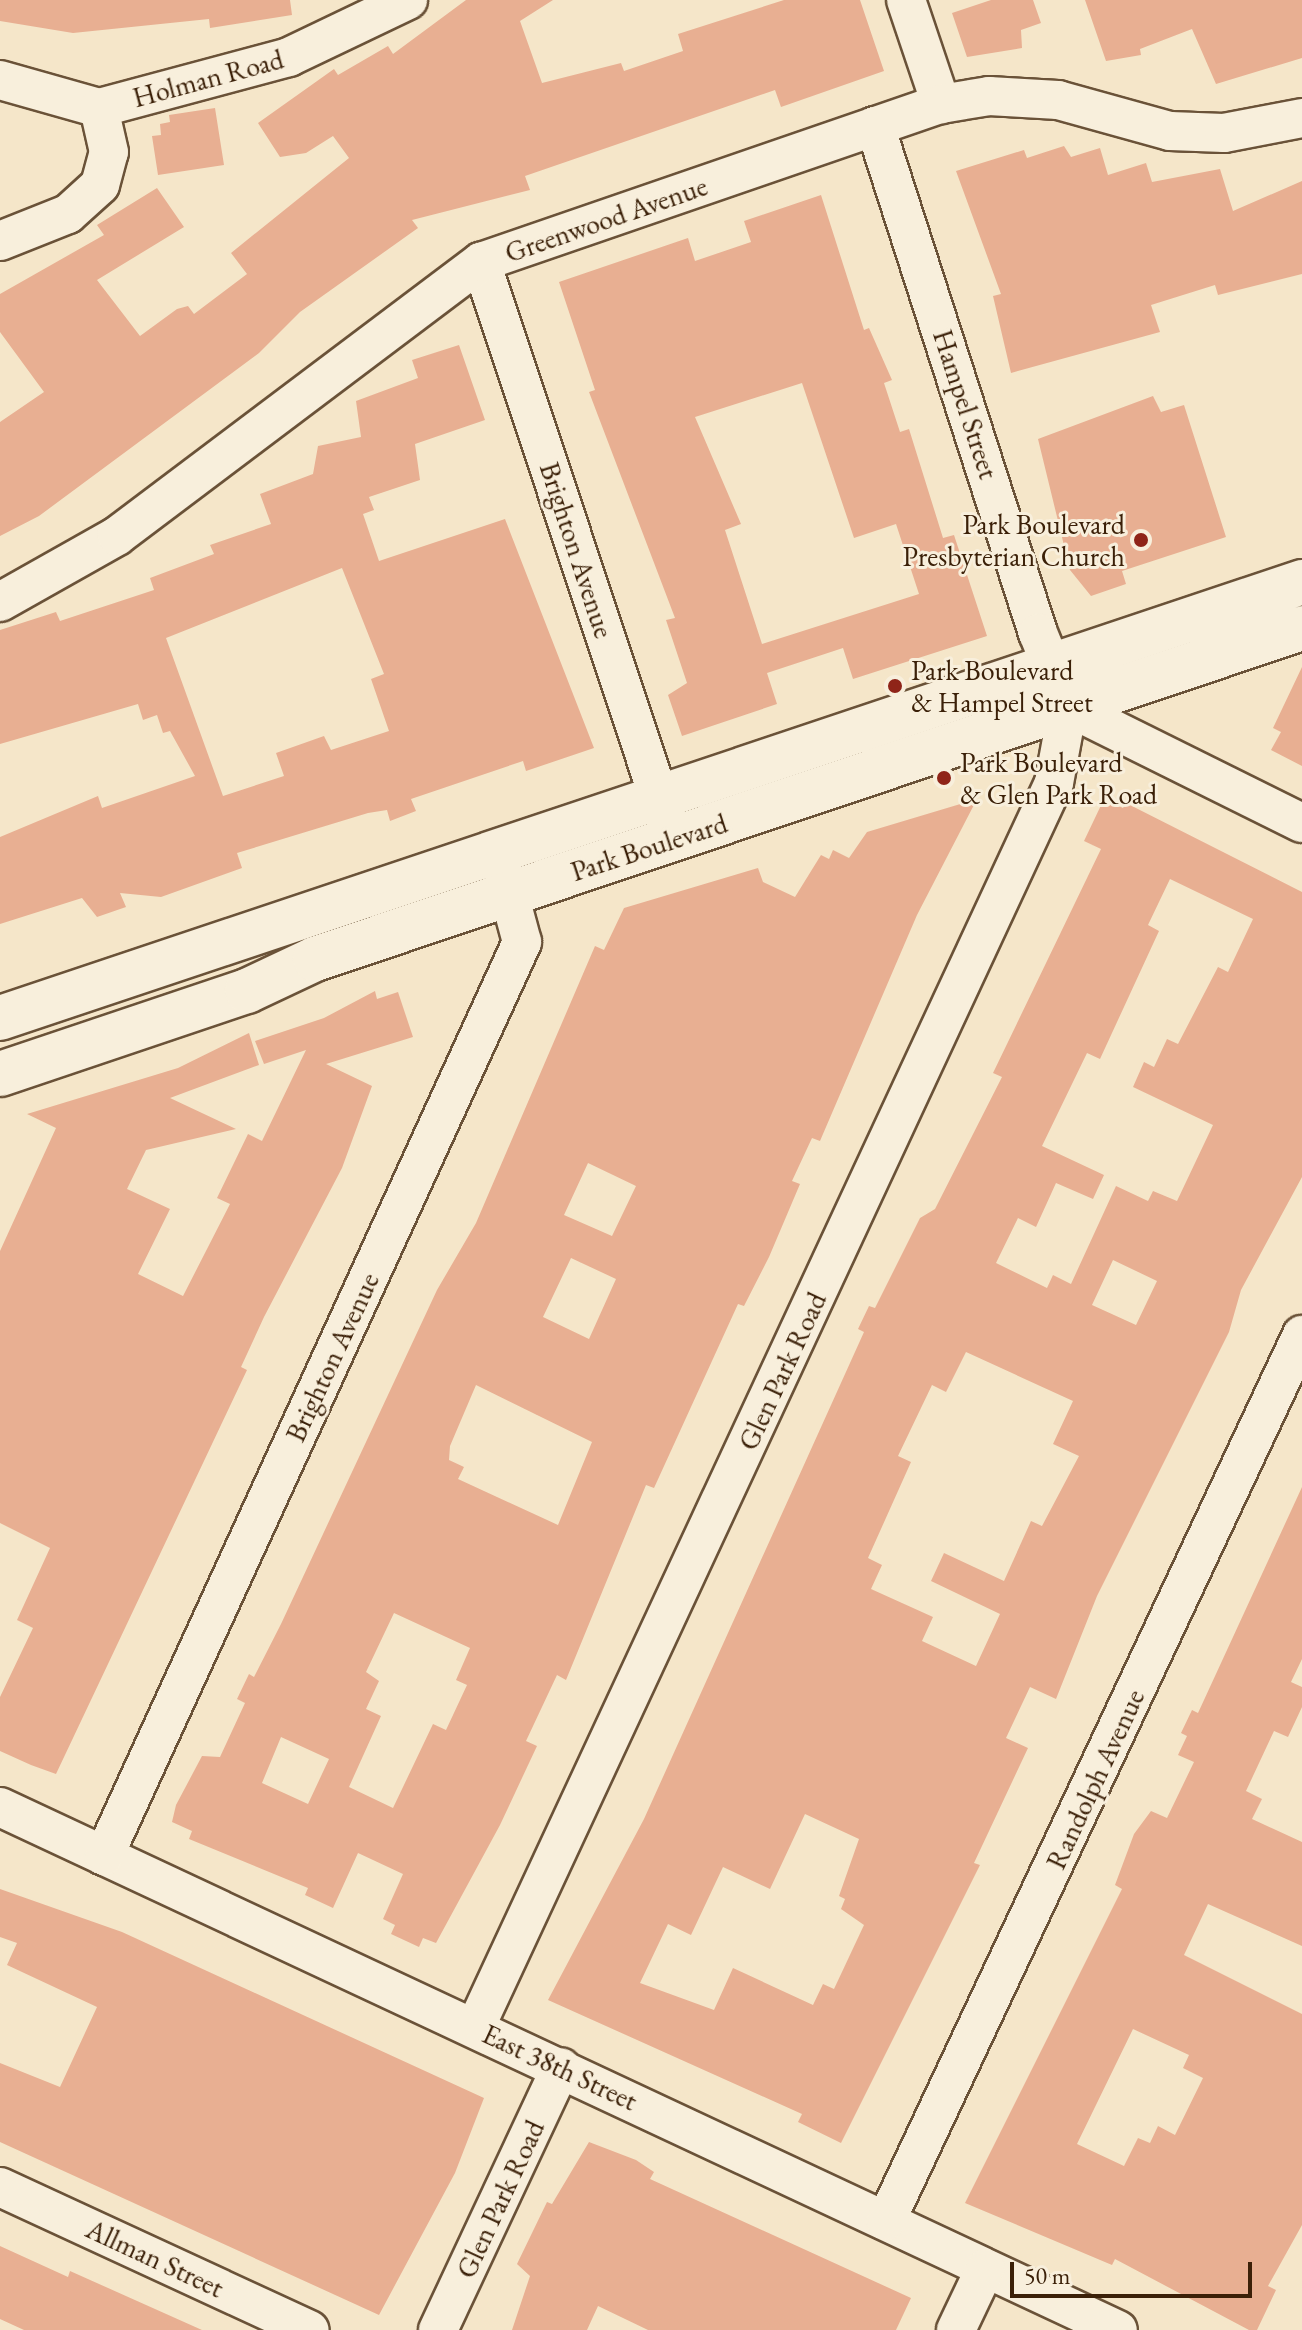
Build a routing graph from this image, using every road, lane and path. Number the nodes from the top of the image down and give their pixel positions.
1 (408, 0) edge
2 (906, 0) edge
3 (0, 80) edge
4 (941, 104) junction
5 (99, 108) junction
6 (1302, 118) edge
7 (875, 126) junction
8 (0, 241) edge
9 (481, 262) junction
10 (1302, 582) edge
11 (0, 602) edge
12 (1302, 628) edge
13 (1060, 687) junction
14 (659, 799) junction
15 (1302, 823) edge
16 (673, 839) junction
17 (498, 853) junction
18 (509, 894) junction
19 (0, 1018) edge
20 (0, 1074) edge
21 (1302, 1335) edge
22 (0, 1807) edge
23 (104, 1856) junction
24 (475, 2028) junction
25 (561, 2067) junction
26 (0, 2187) edge
27 (886, 2221) junction
28 (985, 2269) junction
29 (310, 2330) edge
30 (438, 2330) edge
31 (956, 2330) edge
32 (1118, 2330) edge

1 - 5 street, Holman Road
2 - 4 street
3 - 5 street, Holman Road
4 - 6 street, Greenwood Avenue
4 - 7 street, Greenwood Avenue
5 - 8 street
7 - 9 street, Greenwood Avenue
7 - 13 street, Hampel Street
9 - 11 street, Greenwood Avenue
9 - 14 street, Brighton Avenue
10 - 13 main road, Park Boulevard
12 - 13 main road, Park Boulevard
13 - 14 main road, Park Boulevard
13 - 15 street
13 - 16 main road, Park Boulevard
13 - 24 street, Glen Park Road
14 - 16 street, Brighton Avenue
14 - 17 main road, Park Boulevard
16 - 18 main road, Park Boulevard
17 - 18 street, Brighton Avenue
17 - 19 main road, Park Boulevard
18 - 20 main road, Park Boulevard
18 - 23 street, Brighton Avenue
21 - 27 street, Randolph Avenue
22 - 23 street, East 38th Street
23 - 24 street, East 38th Street
24 - 25 street, East 38th Street
25 - 27 street, East 38th Street
25 - 30 street, Glen Park Road
26 - 29 street, Allman Street
27 - 28 street, East 38th Street
28 - 31 street
28 - 32 street, East 38th Street

